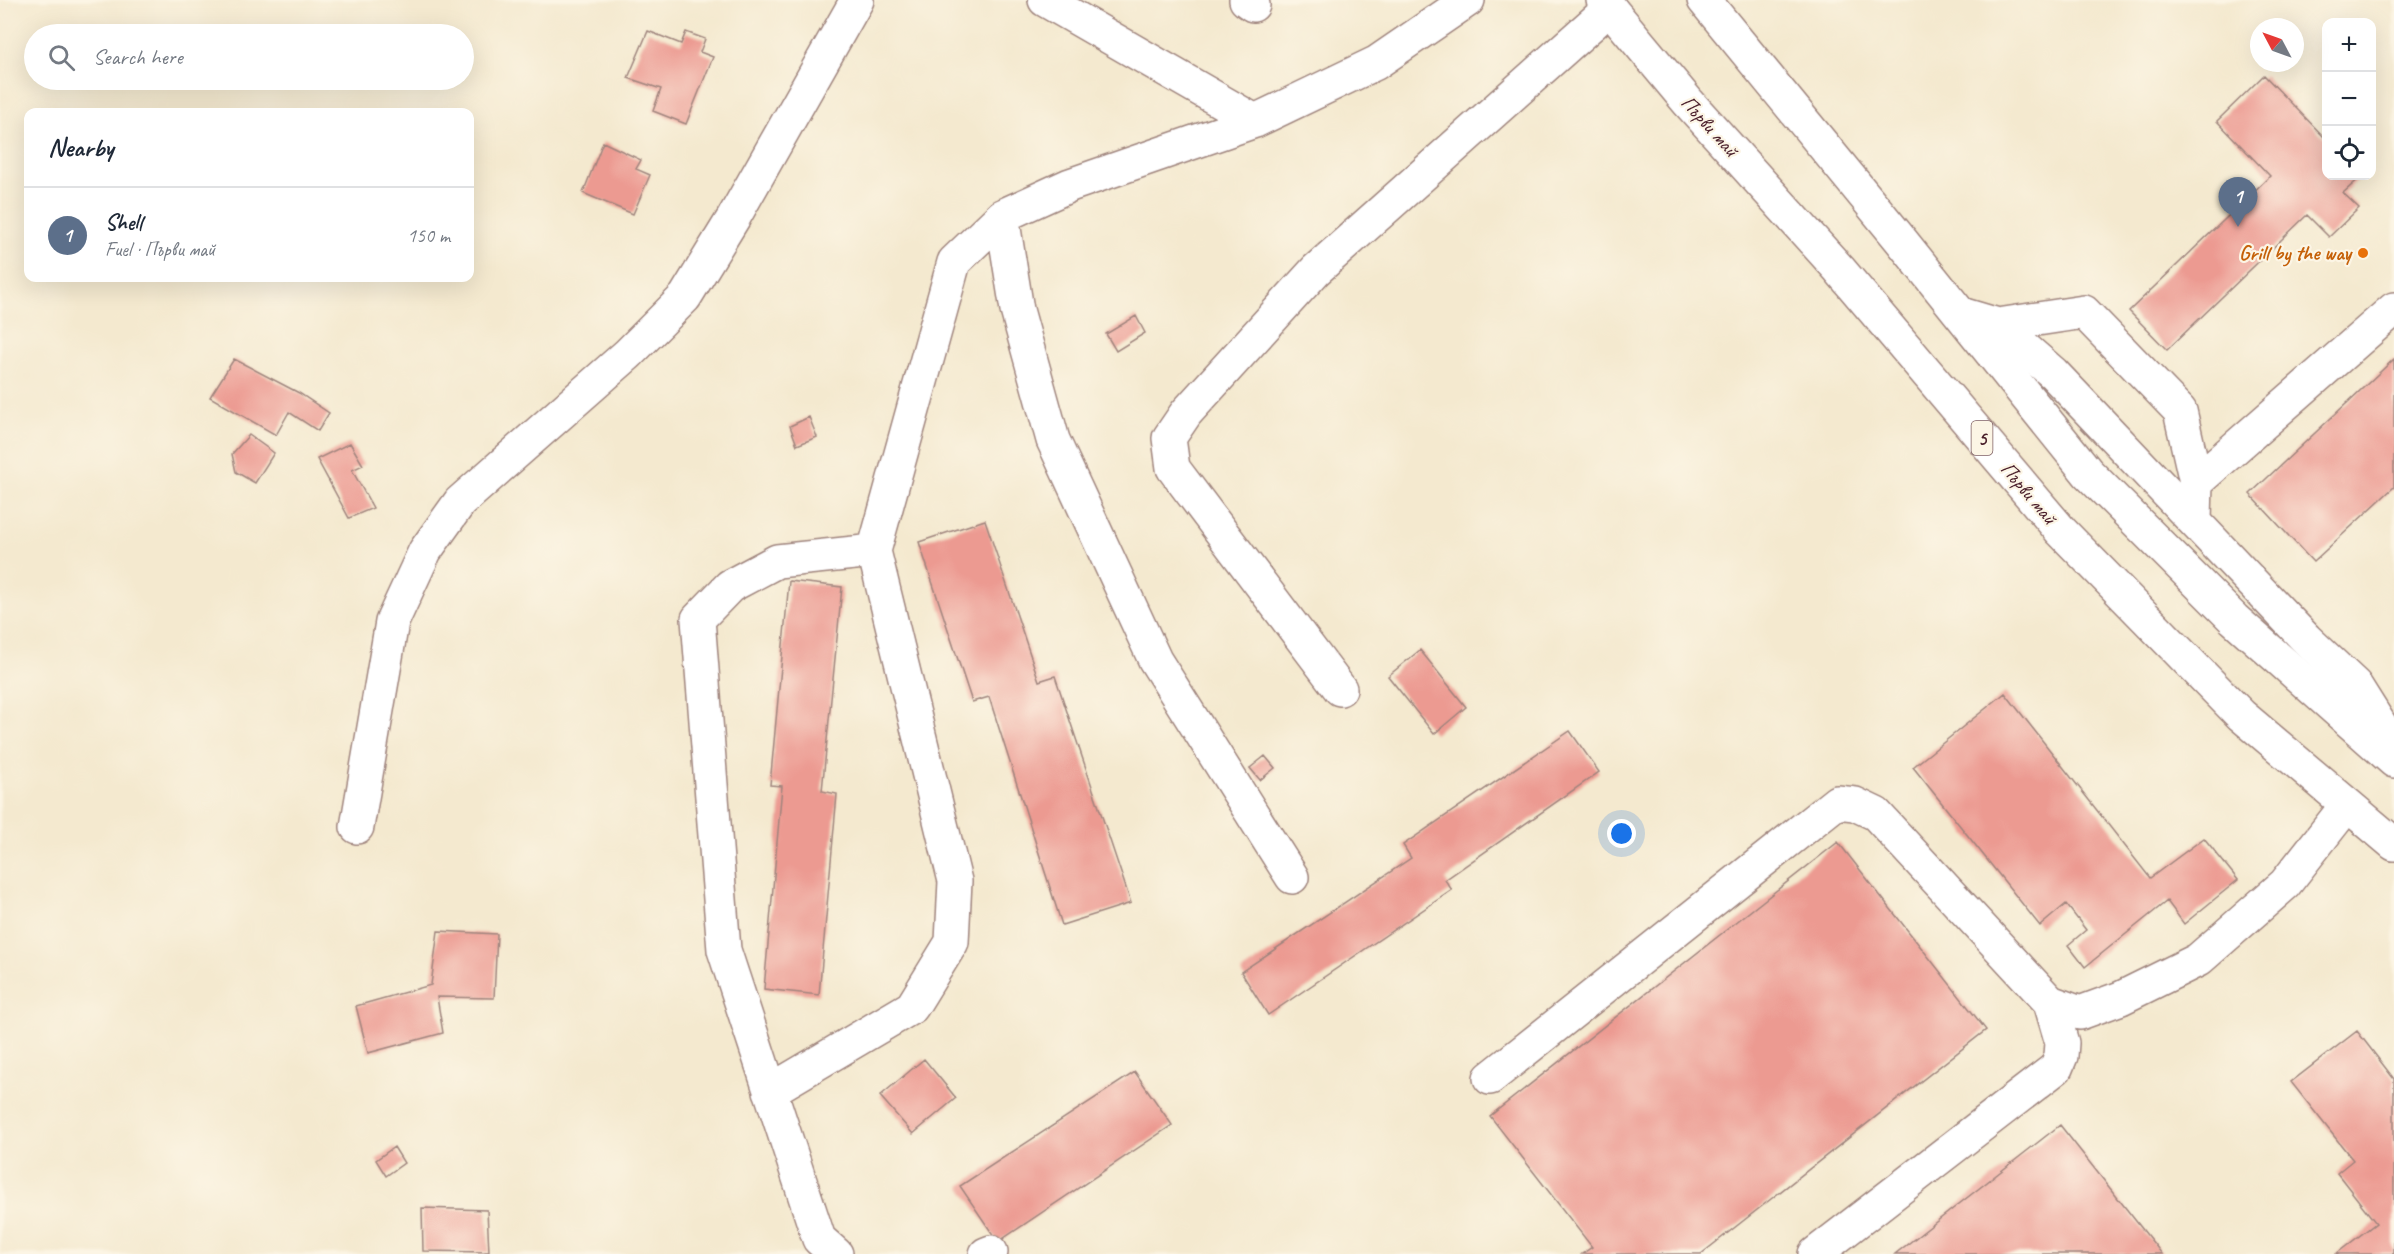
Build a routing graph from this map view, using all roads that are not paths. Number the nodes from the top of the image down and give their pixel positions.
1 (857, 0) edge
2 (1045, 0) edge
3 (1466, 0) edge
4 (1704, 0) edge
5 (1607, 4) edge
6 (1255, 121) junction
7 (1002, 216) junction
8 (2394, 309) edge
9 (1961, 314) junction
10 (1998, 325) junction
11 (2196, 482) junction
12 (2195, 520) junction
13 (874, 550) junction
14 (1340, 689) dead end
15 (2394, 747) edge
16 (2394, 760) edge
17 (2347, 805) junction
18 (357, 827) dead end
19 (2394, 844) edge
20 (1292, 877) dead end
21 (2050, 1002) junction
22 (1490, 1078) dead end
23 (770, 1091) junction
24 (836, 1254) edge
25 (1815, 1254) edge

1 - 18 main road
2 - 6 main road
3 - 6 main road
4 - 9 main road
5 - 14 main road
5 - 17 main road, Първи май / 5
6 - 7 main road
7 - 13 main road
7 - 20 main road
8 - 11 main road
9 - 10 main road
9 - 16 main road
10 - 11 main road
10 - 12 main road
11 - 12 main road
12 - 15 main road
13 - 23 main road
13 - 23 main road
17 - 19 main road, Първи май / 5
17 - 21 main road
21 - 22 main road
21 - 25 main road
23 - 24 main road

